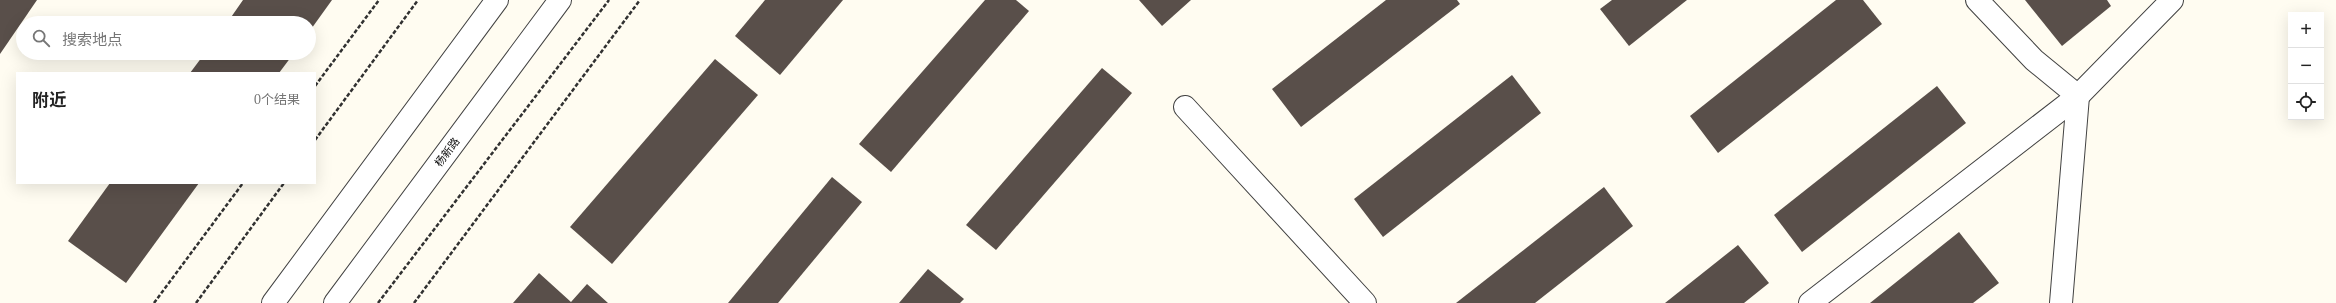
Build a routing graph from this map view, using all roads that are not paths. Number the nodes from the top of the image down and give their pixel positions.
1 (497, 0) edge
2 (560, 0) edge
3 (1977, 0) edge
4 (2172, 0) edge
5 (2078, 96) junction
6 (1184, 107) dead end
7 (273, 303) edge
8 (335, 303) edge
9 (1365, 303) edge
10 (1810, 303) edge
11 (2061, 303) edge

1 - 7 street
2 - 8 street, 杨新路
3 - 5 street
4 - 5 street
5 - 10 street
5 - 11 street
6 - 9 street

